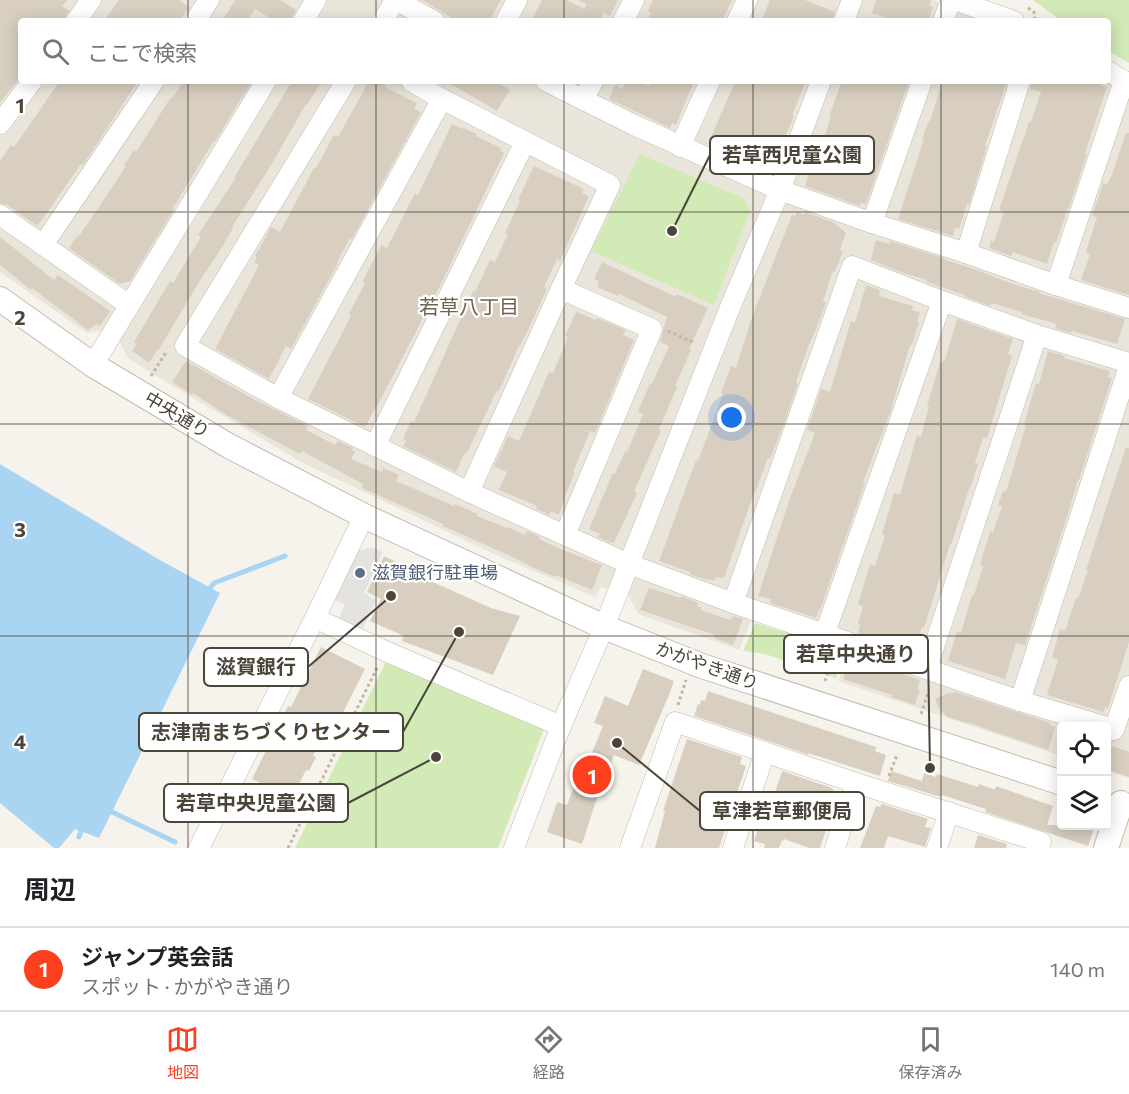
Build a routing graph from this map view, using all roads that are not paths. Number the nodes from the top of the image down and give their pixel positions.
1 (91, 0) edge
2 (209, 0) edge
3 (396, 0) edge
4 (517, 0) edge
5 (634, 0) edge
6 (747, 0) edge
7 (852, 0) edge
8 (953, 0) edge
9 (78, 18) edge
10 (197, 18) edge
11 (384, 18) edge
12 (429, 18) edge
13 (508, 18) edge
14 (625, 18) edge
15 (738, 18) edge
16 (845, 18) edge
17 (944, 18) edge
18 (1005, 18) edge
19 (1120, 79) edge
20 (30, 84) edge
21 (152, 84) edge
22 (264, 84) edge
23 (344, 84) edge
24 (416, 84) edge
25 (552, 84) edge
26 (591, 84) edge
27 (709, 84) edge
28 (820, 84) edge
29 (921, 84) edge
30 (1019, 84) edge
31 (442, 99) junction
32 (583, 100) junction
33 (0, 124) edge
34 (525, 142) junction
35 (680, 147) junction
36 (780, 190) junction
37 (0, 215) edge
38 (872, 223) junction
39 (43, 245) junction
40 (966, 253) junction
41 (1056, 285) junction
42 (561, 289) junction
43 (0, 299) edge
44 (942, 301) junction
45 (129, 305) junction
46 (1129, 308) edge
47 (1036, 334) junction
48 (1129, 364) edge
49 (93, 365) junction
50 (278, 398) junction
51 (375, 446) junction
52 (469, 492) junction
53 (364, 516) junction
54 (565, 536) junction
55 (629, 564) junction
56 (733, 603) junction
57 (315, 618) junction
58 (604, 627) junction
59 (829, 635) junction
60 (931, 670) junction
61 (1129, 686) edge
62 (1020, 701) junction
63 (561, 726) junction
64 (1113, 730) edge
65 (765, 752) junction
66 (1057, 781) edge
67 (856, 783) junction
68 (1119, 802) edge
69 (949, 812) junction
70 (199, 848) edge
71 (514, 848) edge
72 (630, 848) edge
73 (733, 848) edge
74 (835, 848) edge
75 (938, 848) edge
76 (1039, 848) edge
77 (1106, 848) edge

1 - 9 street
2 - 10 street
3 - 11 street
3 - 12 street
4 - 13 street
5 - 14 street
6 - 15 street
7 - 16 street
8 - 17 street
8 - 18 street
19 - 41 street
20 - 33 street
21 - 39 street
22 - 45 street
23 - 50 street
24 - 31 street
25 - 32 street
26 - 32 street
27 - 35 street
28 - 36 street
29 - 38 street
30 - 40 street
31 - 34 street
31 - 50 street
32 - 35 street
34 - 42 street
34 - 51 street
35 - 36 street
36 - 38 street
36 - 55 street
37 - 39 street
38 - 40 street
39 - 45 street
40 - 41 street
41 - 46 street
42 - 52 street
42 - 54 street
43 - 49 street, 中央通り
44 - 47 street
44 - 56 street
44 - 59 street
45 - 49 street
47 - 48 street
47 - 60 street
48 - 62 street
49 - 53 street, 中央通り
50 - 51 street
51 - 52 street
52 - 54 street
53 - 57 street
53 - 58 street, かがやき通り
54 - 55 street
55 - 56 street
55 - 58 street
56 - 59 street
57 - 63 street
57 - 70 street
58 - 63 street
58 - 66 street, かがやき通り
59 - 60 street
60 - 62 street
61 - 64 street
62 - 64 street
63 - 71 street
65 - 67 street
65 - 72 street
65 - 73 street
67 - 69 street
67 - 74 street
68 - 77 street
69 - 75 street
69 - 76 street

